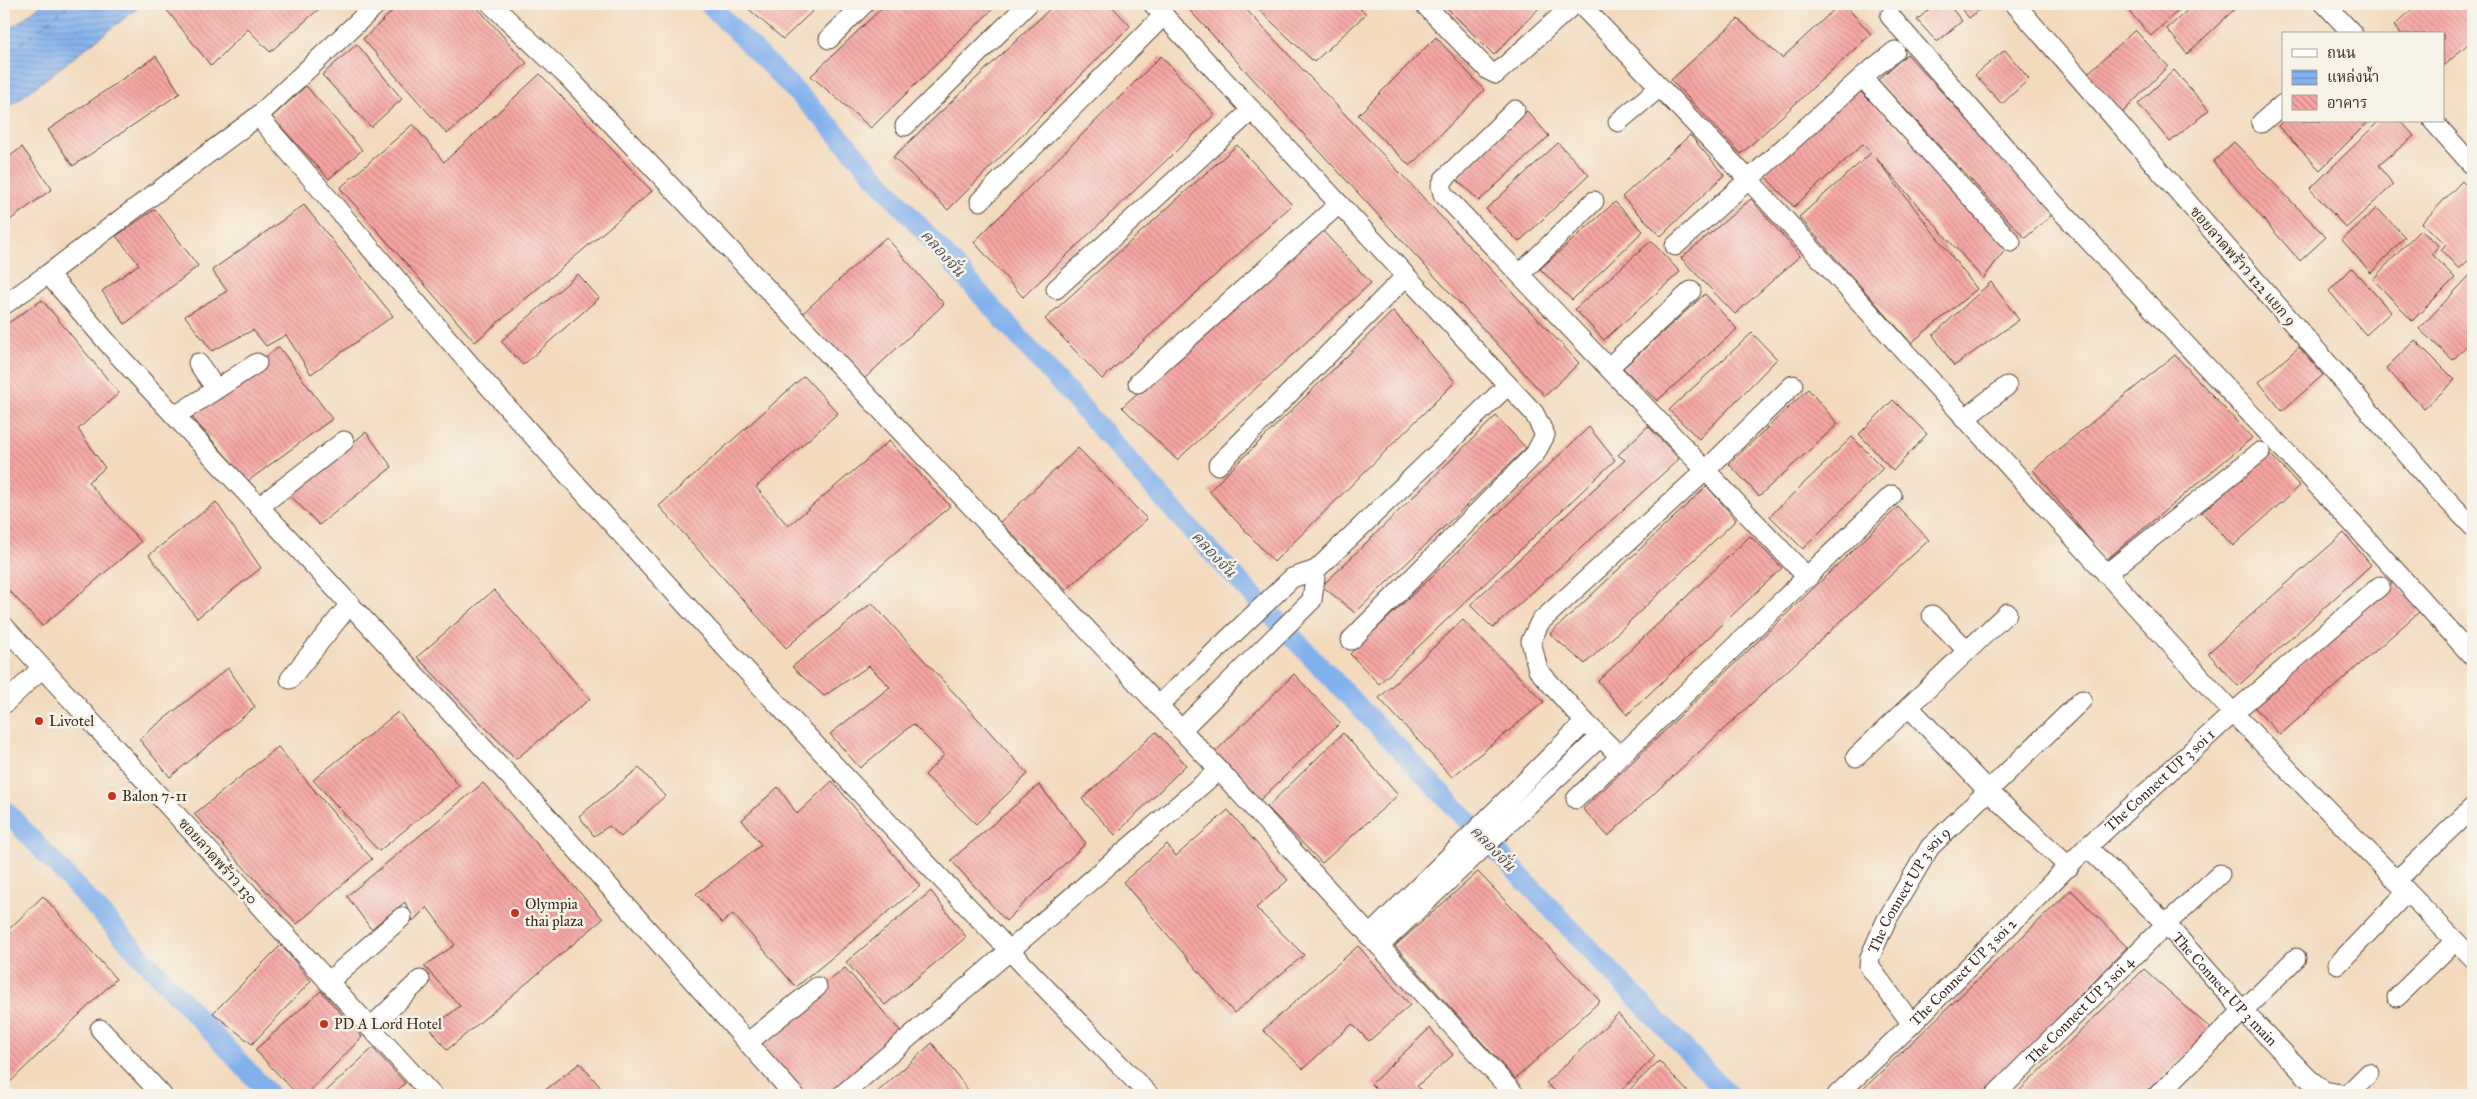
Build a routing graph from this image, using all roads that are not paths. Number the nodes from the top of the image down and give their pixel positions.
1 (378, 4) edge
2 (491, 4) edge
3 (864, 4) edge
4 (1028, 4) edge
5 (1424, 4) edge
6 (1580, 4) edge
7 (2015, 4) edge
8 (2325, 4) edge
9 (1158, 10) edge
10 (1890, 16) dead end
11 (2350, 32) edge
12 (829, 39) dead end
13 (1895, 51) dead end
14 (1862, 78) junction
15 (1660, 87) junction
16 (2282, 105) edge
17 (1252, 110) junction
18 (1515, 110) dead end
19 (258, 116) junction
20 (1618, 122) dead end
21 (2434, 122) edge
22 (2261, 123) dead end
23 (905, 126) dead end
24 (2473, 166) edge
25 (1748, 180) junction
26 (980, 201) dead end
27 (1594, 201) dead end
28 (1339, 204) junction
29 (2011, 242) dead end
30 (1675, 246) dead end
31 (48, 274) junction
32 (1520, 274) junction
33 (1406, 276) junction
34 (1056, 289) dead end
35 (1691, 291) dead end
36 (4, 305) edge
37 (198, 363) dead end
38 (257, 363) dead end
39 (1609, 367) junction
40 (1138, 383) dead end
41 (1508, 385) junction
42 (1793, 385) dead end
43 (2007, 386) dead end
44 (216, 389) junction
45 (175, 416) junction
46 (1964, 419) junction
47 (344, 441) dead end
48 (2260, 452) dead end
49 (1218, 465) dead end
50 (1707, 469) junction
51 (1892, 495) dead end
52 (259, 507) junction
53 (2473, 527) edge
54 (1316, 570) junction
55 (2106, 574) junction
56 (1808, 578) junction
57 (2380, 586) dead end
58 (350, 604) junction
59 (2007, 613) dead end
60 (1932, 615) dead end
61 (4, 626) edge
62 (1351, 640) dead end
63 (1967, 650) junction
64 (2473, 657) edge
65 (42, 668) junction
66 (290, 680) dead end
67 (2082, 700) dead end
68 (4, 704) edge
69 (1158, 706) junction
70 (1908, 707) junction
71 (2233, 713) junction
72 (1585, 722) junction
73 (1181, 730) junction
74 (1600, 737) junction
75 (1620, 756) junction
76 (1856, 757) dead end
77 (1219, 770) junction
78 (1987, 790) junction
79 (1576, 799) dead end
80 (2473, 807) edge
81 (1498, 821) junction
82 (2087, 847) junction
83 (2070, 867) junction
84 (2220, 874) dead end
85 (2401, 886) junction
86 (402, 917) dead end
87 (2166, 924) junction
88 (1374, 941) junction
89 (2455, 941) junction
90 (1008, 951) junction
91 (2296, 958) dead end
92 (2473, 959) edge
93 (2338, 964) dead end
94 (420, 980) dead end
95 (328, 982) junction
96 (817, 986) dead end
97 (2397, 997) dead end
98 (2244, 1012) junction
99 (1912, 1024) junction
100 (370, 1028) junction
101 (100, 1029) dead end
102 (747, 1043) junction
103 (2369, 1073) dead end
104 (162, 1095) edge
105 (432, 1095) edge
106 (794, 1095) edge
107 (842, 1095) edge
108 (1148, 1095) edge
109 (1515, 1095) edge
110 (1837, 1095) edge
111 (1995, 1095) edge
112 (2158, 1095) edge

1 - 19 street
2 - 69 street
3 - 12 street
4 - 23 street
5 - 6 street
6 - 15 street
7 - 53 street, ซอยลาดพร้าว 122 แยก 9
8 - 11 street
9 - 17 street
9 - 26 street
10 - 64 street
13 - 14 street
14 - 25 street
14 - 29 street
15 - 20 street
15 - 25 street
16 - 22 street
17 - 28 street
17 - 34 street
18 - 32 street
19 - 31 street
19 - 90 street
21 - 24 street
25 - 30 street
25 - 46 street
27 - 32 street
28 - 33 street
28 - 40 street
31 - 36 street
31 - 45 street
32 - 39 street
33 - 41 street
33 - 49 street
35 - 39 street
37 - 44 street
38 - 44 street
39 - 50 street
41 - 54 street
41 - 62 street
42 - 50 street
43 - 46 street
44 - 45 street
45 - 52 street
46 - 55 street
47 - 52 street
48 - 55 street
50 - 56 street
50 - 72 street
51 - 56 street
52 - 58 street
54 - 69 street
54 - 73 street
55 - 71 street
56 - 75 street
57 - 71 street, The Connect UP 3 soi 1
58 - 66 street
58 - 102 street
59 - 63 street
60 - 63 street
61 - 65 street, ซอยลาดพร้าว 130
63 - 70 street
65 - 68 street
65 - 95 street, ซอยลาดพร้าว 130
67 - 78 street, The Connect UP 3 soi 9
69 - 73 street
70 - 76 street
70 - 78 street
71 - 82 street, The Connect UP 3 soi 1
71 - 85 street
72 - 74 street
72 - 81 street
73 - 77 street
74 - 75 street
74 - 81 street
75 - 79 street
77 - 88 street
77 - 90 street
78 - 83 street
78 - 99 street, The Connect UP 3 soi 9
80 - 85 street
81 - 88 street
82 - 83 street, The Connect UP 3 soi 2
82 - 87 street, The Connect UP 3 main
83 - 99 street, The Connect UP 3 soi 2
84 - 87 street, The Connect UP 3 soi 4
85 - 89 street
85 - 93 street
86 - 95 street
87 - 98 street, The Connect UP 3 main
87 - 111 street, The Connect UP 3 soi 4
88 - 109 street
89 - 92 street
89 - 97 street
90 - 107 street
90 - 108 street
91 - 98 street
94 - 100 street
95 - 100 street, ซอยลาดพร้าว 130
96 - 102 street
98 - 103 street, The Connect UP 3 main
98 - 112 street
99 - 110 street, The Connect UP 3 soi 2
100 - 105 street, ซอยลาดพร้าว 130
101 - 104 street
102 - 106 street

